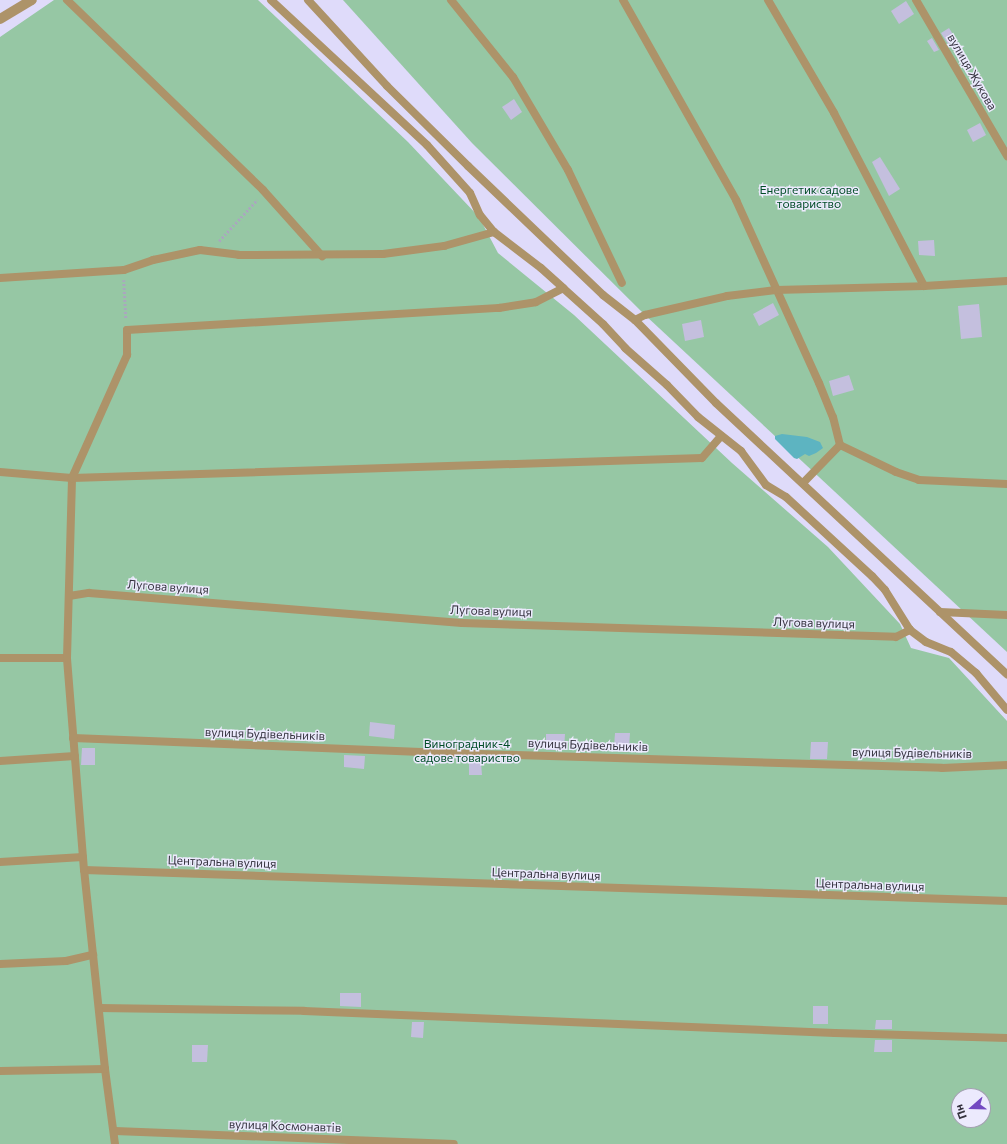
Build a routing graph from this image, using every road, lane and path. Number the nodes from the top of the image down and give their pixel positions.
1 (32, 0) edge
2 (67, 0) edge
3 (271, 0) edge
4 (309, 0) edge
5 (451, 0) edge
6 (623, 0) edge
7 (768, 0) edge
8 (916, 0) edge
9 (0, 19) edge
10 (1007, 156) edge
11 (263, 190) junction
12 (494, 232) junction
13 (200, 250) junction
14 (322, 256) junction
15 (124, 270) junction
16 (0, 278) edge
17 (1007, 281) edge
18 (622, 283) dead end
19 (924, 286) junction
20 (563, 288) junction
21 (776, 290) junction
22 (635, 320) junction
23 (126, 330) junction
24 (722, 436) junction
25 (840, 444) junction
26 (0, 472) edge
27 (72, 478) junction
28 (803, 483) junction
29 (1007, 484) edge
30 (69, 596) junction
31 (940, 612) junction
32 (1007, 616) edge
33 (910, 630) junction
34 (0, 658) edge
35 (67, 658) junction
36 (1007, 674) edge
37 (1007, 710) edge
38 (73, 738) junction
39 (75, 756) junction
40 (0, 761) edge
41 (1007, 765) edge
42 (83, 857) junction
43 (0, 862) edge
44 (84, 870) junction
45 (1007, 902) edge
46 (93, 955) junction
47 (0, 964) edge
48 (100, 1008) junction
49 (1007, 1038) edge
50 (105, 1069) junction
51 (0, 1072) edge
52 (115, 1131) junction
53 (115, 1144) edge
54 (454, 1144) edge

1 - 9 street
2 - 11 lane
3 - 12 lane
4 - 22 lane
5 - 18 lane
6 - 21 lane
7 - 19 lane
8 - 10 lane, вулиця Жукова
11 - 13 path
11 - 14 lane
12 - 14 lane
12 - 20 lane
13 - 14 lane
13 - 15 lane
15 - 16 lane
15 - 23 path
17 - 19 lane
19 - 21 lane
20 - 23 lane
20 - 24 lane
21 - 22 lane
21 - 25 lane
22 - 28 lane
23 - 27 lane
24 - 27 lane
24 - 33 lane
25 - 28 lane
25 - 29 lane
26 - 27 lane
27 - 30 lane
28 - 31 lane
30 - 33 lane, Лугова вулиця
30 - 35 lane
31 - 32 lane
31 - 36 lane
33 - 37 lane
34 - 35 lane
35 - 38 lane
38 - 39 lane
38 - 41 lane, вулиця Будівельників
39 - 40 lane
39 - 42 lane
42 - 43 lane
42 - 44 lane
44 - 45 lane, Центральна вулиця
44 - 46 lane
46 - 47 lane
46 - 48 lane
48 - 49 lane
48 - 50 lane
50 - 51 lane
50 - 52 lane
52 - 53 lane
52 - 54 lane, вулиця Космонавтів

